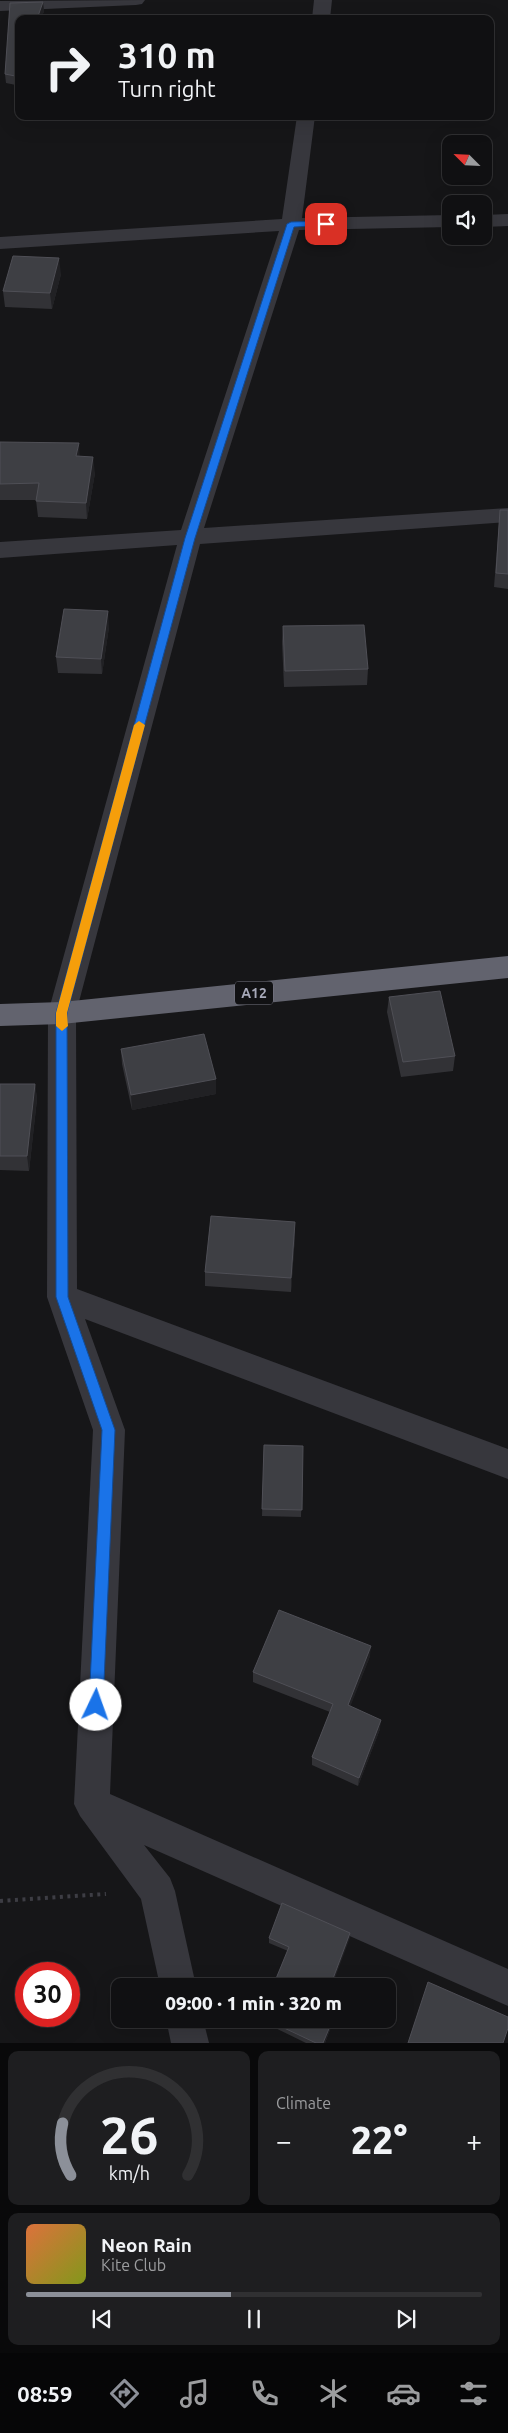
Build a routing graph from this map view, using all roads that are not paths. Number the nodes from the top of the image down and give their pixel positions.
1 (136, 0) edge
2 (324, 0) edge
3 (0, 6) edge
4 (322, 15) edge
5 (305, 120) edge
6 (508, 220) edge
7 (442, 221) edge
8 (492, 221) edge
9 (291, 224) junction
10 (0, 244) edge
11 (508, 515) edge
12 (190, 538) junction
13 (0, 550) edge
14 (508, 967) edge
15 (62, 1013) junction
16 (0, 1015) edge
17 (62, 1297) junction
18 (508, 1464) edge
19 (92, 1804) junction
20 (176, 1978) edge
21 (508, 1988) edge
22 (187, 2028) edge
23 (190, 2043) edge

1 - 3 street
2 - 4 street
5 - 9 street
6 - 8 street
7 - 9 street
9 - 10 street
9 - 12 street
11 - 12 street
12 - 13 street
12 - 15 street
14 - 15 highway, A12
15 - 16 highway, A12
15 - 17 street
17 - 18 street
17 - 19 street
19 - 20 street
19 - 21 street
22 - 23 street

